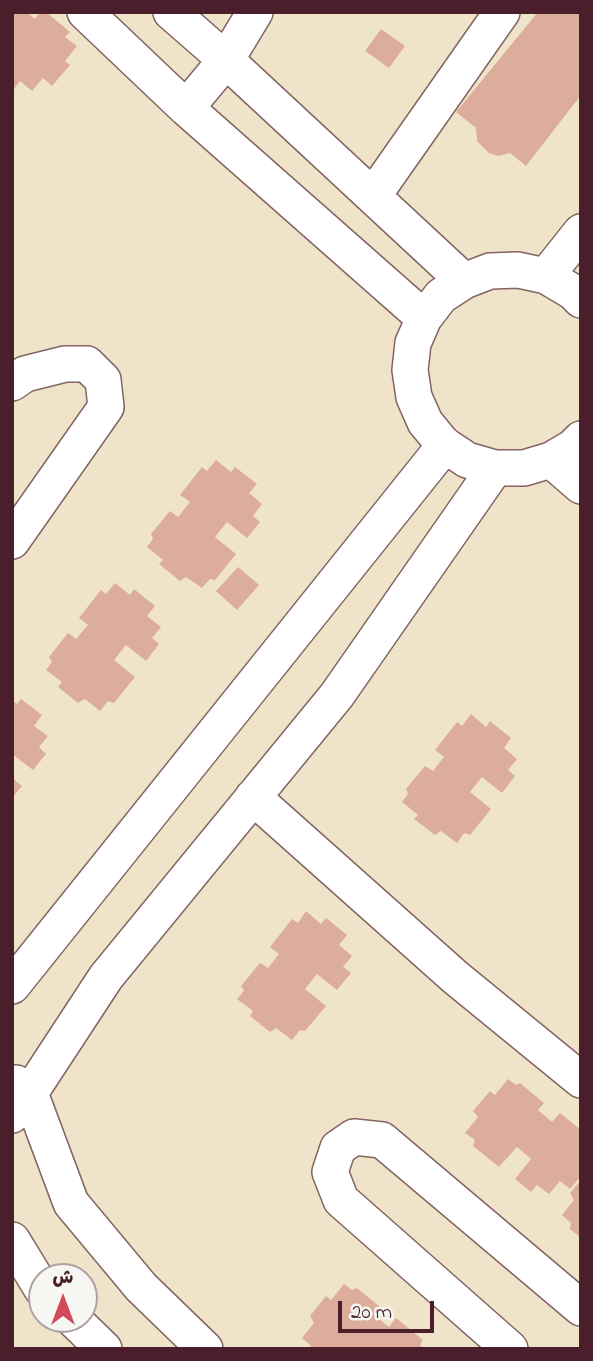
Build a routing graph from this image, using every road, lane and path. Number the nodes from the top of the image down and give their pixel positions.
1 (85, 12) edge
2 (171, 12) edge
3 (255, 12) edge
4 (502, 12) edge
5 (226, 60) junction
6 (186, 107) junction
7 (373, 196) junction
8 (581, 232) edge
9 (546, 276) junction
10 (464, 281) junction
11 (581, 300) edge
12 (424, 318) junction
13 (12, 383) edge
14 (581, 439) edge
15 (445, 445) junction
16 (551, 460) junction
17 (495, 468) junction
18 (581, 486) edge
19 (12, 541) edge
20 (253, 797) junction
21 (12, 986) edge
22 (581, 1080) edge
23 (18, 1096) edge
24 (12, 1240) edge
25 (28, 1266) edge
26 (581, 1308) edge
27 (87, 1333) edge
28 (104, 1349) edge
29 (205, 1349) edge
30 (510, 1349) edge

1 - 6 street
2 - 5 street
3 - 5 street
4 - 7 street
5 - 6 street
5 - 7 street
6 - 12 street
7 - 10 street
8 - 9 street
9 - 10 street
9 - 11 street
10 - 12 street
12 - 15 street
13 - 19 street
14 - 16 street
15 - 17 street
15 - 21 street
16 - 17 street
16 - 18 street
17 - 20 street
20 - 22 street
20 - 23 street
23 - 29 street
24 - 25 street
26 - 30 street
27 - 28 street

